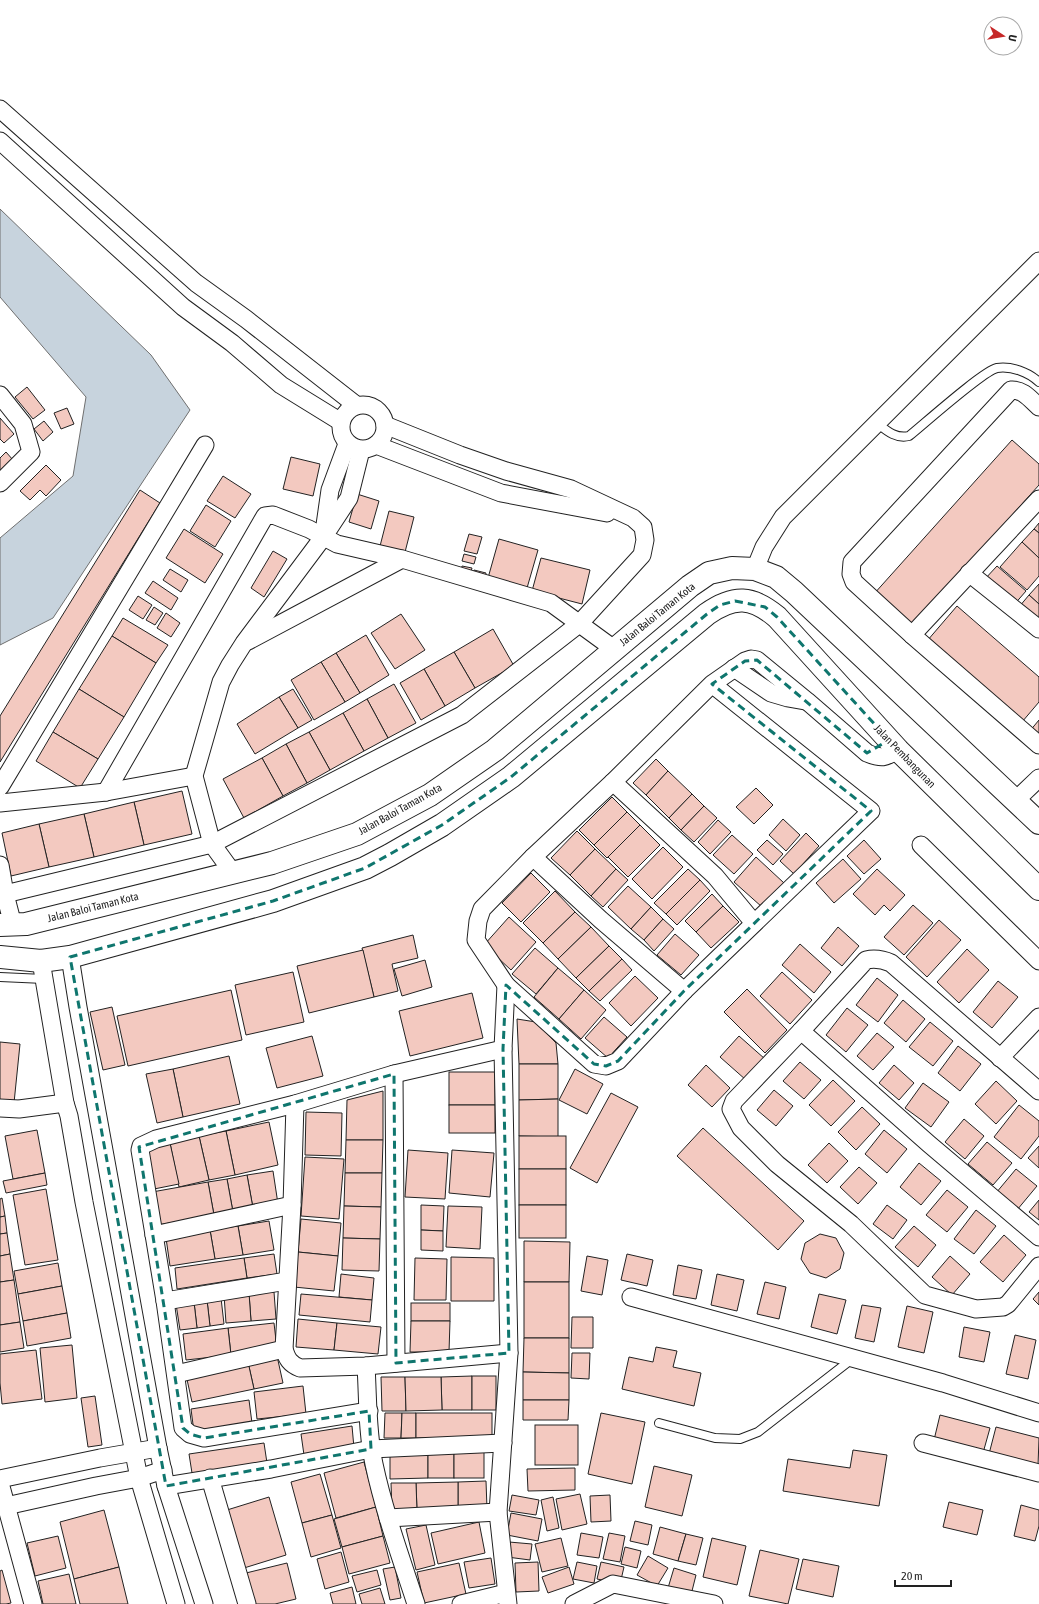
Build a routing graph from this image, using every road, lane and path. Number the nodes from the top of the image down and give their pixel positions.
1 (0, 109) edge
2 (0, 141) edge
3 (1039, 261) edge
4 (1039, 382) edge
5 (0, 395) edge
6 (356, 405) junction
7 (1039, 407) edge
8 (341, 422) junction
9 (877, 423) junction
10 (385, 425) junction
11 (205, 445) dead end
12 (361, 446) junction
13 (0, 483) edge
14 (1039, 499) edge
15 (633, 518) junction
16 (324, 536) junction
17 (402, 559) junction
18 (755, 569) junction
19 (969, 573) junction
20 (579, 624) junction
21 (1039, 629) edge
22 (912, 635) junction
23 (244, 643) junction
24 (614, 649) junction
25 (712, 684) junction
26 (894, 745) junction
27 (1039, 745) edge
28 (481, 759) junction
29 (194, 776) junction
30 (1039, 778) edge
31 (613, 782) junction
32 (501, 784) junction
33 (0, 787) edge
34 (106, 792) junction
35 (1016, 800) junction
36 (0, 803) edge
37 (1039, 823) edge
38 (212, 844) junction
39 (921, 845) dead end
40 (533, 857) junction
41 (0, 865) edge
42 (233, 873) junction
43 (1039, 889) edge
44 (5, 894) junction
45 (754, 923) junction
46 (6, 925) edge
47 (0, 957) edge
48 (70, 957) junction
49 (1039, 961) edge
50 (42, 970) junction
51 (0, 977) edge
52 (506, 985) junction
53 (684, 991) junction
54 (1039, 1017) edge
55 (801, 1030) junction
56 (503, 1049) junction
57 (1000, 1058) junction
58 (394, 1074) junction
59 (1039, 1092) edge
60 (65, 1103) junction
61 (295, 1104) junction
62 (0, 1108) edge
63 (292, 1205) junction
64 (154, 1235) junction
65 (1039, 1237) edge
66 (1039, 1266) edge
67 (287, 1281) junction
68 (631, 1297) dead end
69 (165, 1301) junction
70 (284, 1348) junction
71 (509, 1353) junction
72 (853, 1358) junction
73 (396, 1364) junction
74 (366, 1366) junction
75 (176, 1374) junction
76 (368, 1411) junction
77 (1039, 1413) edge
78 (659, 1423) dead end
79 (923, 1442) dead end
80 (503, 1443) junction
81 (158, 1448) junction
82 (371, 1449) junction
83 (133, 1451) junction
84 (1039, 1473) edge
85 (139, 1478) junction
86 (165, 1478) junction
87 (210, 1478) junction
88 (0, 1479) edge
89 (0, 1483) edge
90 (6, 1506) junction
91 (498, 1512) junction
92 (388, 1518) junction
93 (5, 1524) edge
94 (507, 1599) edge
95 (33, 1604) edge
96 (176, 1604) edge
97 (204, 1604) edge
98 (247, 1604) edge
99 (416, 1604) edge
100 (461, 1604) edge
101 (574, 1604) edge
102 (714, 1604) edge

1 - 6 street
2 - 8 street
3 - 9 street
4 - 9 lane
5 - 13 street
6 - 8 street
6 - 10 street
7 - 22 street
8 - 12 street
9 - 18 street
10 - 12 street
10 - 15 street
11 - 33 street
12 - 15 street
12 - 16 street
14 - 19 street
15 - 20 street
16 - 17 street
16 - 23 street
16 - 34 street
17 - 20 street
17 - 23 street
18 - 24 highway, Jalan Baloi Taman Kota
18 - 35 highway, Jalan Baloi Taman Kota
19 - 21 street
19 - 22 street
20 - 24 street
20 - 38 street
22 - 27 street
23 - 29 street
24 - 28 highway, Jalan Baloi Taman Kota
25 - 26 street
25 - 31 street
25 - 45 street
26 - 32 highway, Jalan Pembangunan
26 - 43 highway, Jalan Pembangunan
28 - 32 highway
28 - 42 highway, Jalan Baloi Taman Kota
29 - 34 street
29 - 38 street
30 - 35 street
31 - 40 street
31 - 45 street
32 - 48 highway
34 - 36 street
35 - 37 highway
38 - 42 street
38 - 44 street
39 - 49 street
40 - 52 street
40 - 53 street
41 - 44 street
42 - 46 highway, Jalan Baloi Taman Kota
44 - 46 street
45 - 53 street
47 - 50 highway
48 - 50 highway
48 - 81 street
50 - 51 lane
50 - 60 street
52 - 53 street
52 - 56 street
54 - 57 street
55 - 57 street
55 - 65 street
55 - 66 street
56 - 58 street
56 - 71 street
57 - 59 street
58 - 61 street
58 - 73 street
60 - 62 street
60 - 83 street
61 - 63 street
61 - 64 street
63 - 64 street
63 - 67 street
64 - 69 street
67 - 69 street
67 - 70 street
68 - 72 street
69 - 75 street
70 - 74 street
70 - 75 street
71 - 73 street
71 - 80 street
72 - 77 street
72 - 78 lane
73 - 74 street
74 - 76 street
75 - 76 street
76 - 82 street
79 - 84 street
80 - 82 street
80 - 91 street
81 - 83 street
81 - 86 street
82 - 87 street
82 - 92 street
83 - 85 street
83 - 88 street
85 - 86 street
85 - 90 street
85 - 96 street
86 - 87 street
86 - 97 street
87 - 98 street
89 - 90 street
90 - 93 street
91 - 92 street
91 - 94 street
92 - 99 street
93 - 95 street
94 - 100 street
101 - 102 street

